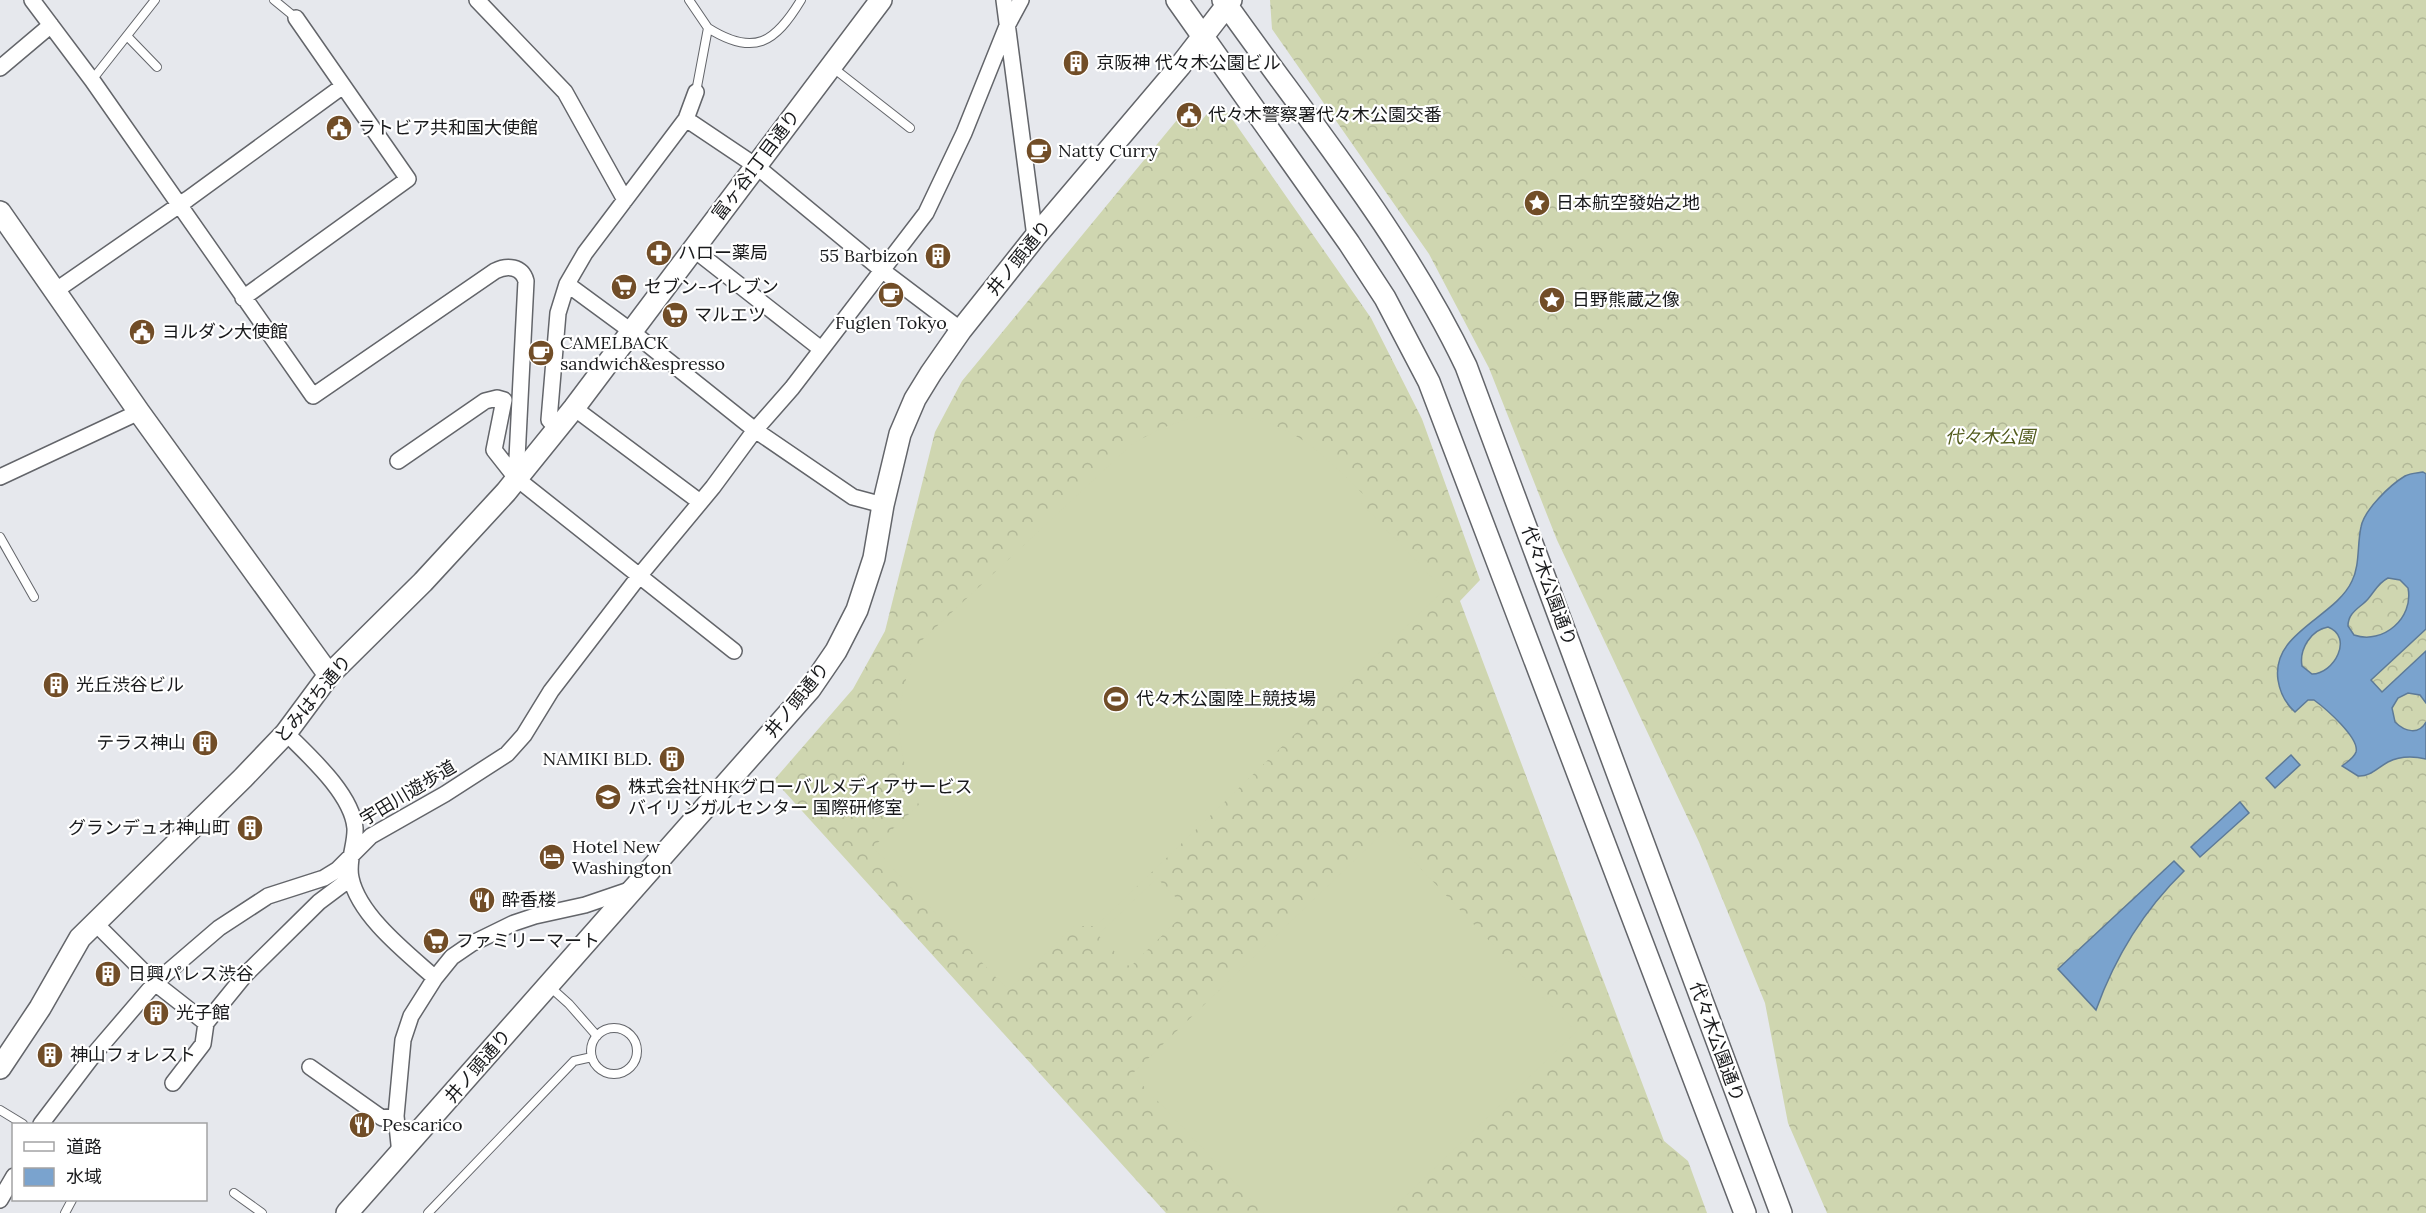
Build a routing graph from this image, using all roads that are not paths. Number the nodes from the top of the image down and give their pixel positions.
1 (32, 0) edge
2 (155, 0) edge
3 (274, 0) edge
4 (477, 0) edge
5 (689, 0) edge
6 (801, 0) edge
7 (881, 0) edge
8 (1004, 0) edge
9 (1021, 0) edge
10 (1177, 0) edge
11 (1227, 2) edge
12 (296, 18) joint
13 (51, 25) junction
14 (1007, 26) junction
15 (708, 28) junction
16 (127, 36) junction
17 (1203, 37) junction
18 (831, 66) junction
19 (157, 67) dead end
20 (0, 68) edge
21 (92, 80) junction
22 (343, 86) junction
23 (696, 92) joint
24 (686, 119) junction
25 (910, 128) dead end
26 (756, 166) junction
27 (625, 200) junction
28 (179, 205) junction
29 (0, 213) edge
30 (1035, 237) junction
31 (692, 248) junction
32 (883, 271) junction
33 (567, 284) junction
34 (55, 291) junction
35 (243, 298) junction
36 (961, 330) junction
37 (631, 331) junction
38 (821, 349) junction
39 (574, 408) junction
40 (139, 412) junction
41 (557, 427) junction
42 (755, 430) junction
43 (398, 461) dead end
44 (0, 477) edge
45 (516, 478) junction
46 (700, 502) junction
47 (883, 505) junction
48 (0, 537) edge
49 (640, 575) junction
50 (34, 597) dead end
51 (734, 651) dead end
52 (329, 675) junction
53 (286, 733) junction
54 (351, 855) junction
55 (351, 878) junction
56 (635, 888) junction
57 (95, 923) junction
58 (435, 978) junction
59 (155, 983) junction
60 (549, 986) junction
61 (206, 1023) junction
62 (597, 1036) junction
63 (592, 1057) junction
64 (310, 1067) dead end
65 (0, 1068) edge
66 (173, 1083) dead end
67 (0, 1110) edge
68 (396, 1116) junction
69 (20, 1123) edge
70 (42, 1123) edge
71 (399, 1154) junction
72 (12, 1179) edge
73 (234, 1193) dead end
74 (0, 1200) edge
75 (262, 1213) edge
76 (347, 1213) edge
77 (428, 1213) edge
78 (1745, 1213) edge
79 (1781, 1213) edge

1 - 13 street
2 - 16 lane
3 - 12 lane
4 - 27 street
5 - 15 lane
6 - 15 lane
7 - 18 street, 富ヶ谷1丁目通り
8 - 14 street
9 - 14 street, 宇田川遊歩道
10 - 17 street
11 - 17 street, 井ノ頭通り
11 - 79 street, 代々木公園通り
12 - 22 street
13 - 20 street
13 - 21 street
14 - 30 street
14 - 32 street, 宇田川遊歩道
15 - 23 lane
16 - 19 lane
16 - 21 lane
17 - 30 street, 井ノ頭通り
17 - 78 street, 代々木公園通り
18 - 25 lane
18 - 26 street, 富ヶ谷1丁目通り
21 - 28 street
22 - 28 street
22 - 35 street
23 - 24 street
24 - 26 street
24 - 27 street
26 - 31 street, 富ヶ谷1丁目通り
26 - 32 street
27 - 33 street
28 - 34 street
28 - 35 street
29 - 34 street
30 - 36 street, 井ノ頭通り
31 - 37 street, 富ヶ谷1丁目通り
31 - 38 street
32 - 36 street
32 - 38 street, 宇田川遊歩道
33 - 37 street
33 - 41 street
34 - 40 street
35 - 45 street
36 - 47 street, 井ノ頭通り
37 - 39 street, とみはち通り
37 - 42 street
38 - 42 street, 宇田川遊歩道
39 - 41 street, とみはち通り
39 - 46 street
40 - 44 street
40 - 52 street
41 - 45 street, とみはち通り
42 - 46 street, 宇田川遊歩道
42 - 47 street
43 - 45 street
45 - 49 street
45 - 52 street, とみはち通り
46 - 49 street, 宇田川遊歩道
47 - 56 street, 井ノ頭通り
48 - 50 lane
49 - 51 street
49 - 54 street, 宇田川遊歩道
52 - 53 street, とみはち通り
53 - 54 street
53 - 57 street, とみはち通り
54 - 55 street
54 - 59 street, 宇田川遊歩道
55 - 58 street
55 - 61 street
56 - 58 street
56 - 60 street, 井ノ頭通り
57 - 59 street
57 - 65 street, とみはち通り
58 - 68 street
59 - 61 street
59 - 70 street, 宇田川遊歩道
60 - 62 lane
60 - 71 street, 井ノ頭通り
61 - 66 street
62 - 63 lane
62 - 63 lane
63 - 77 lane
64 - 68 street
67 - 69 lane
68 - 71 street
71 - 76 street, 井ノ頭通り
72 - 74 street
73 - 75 lane

